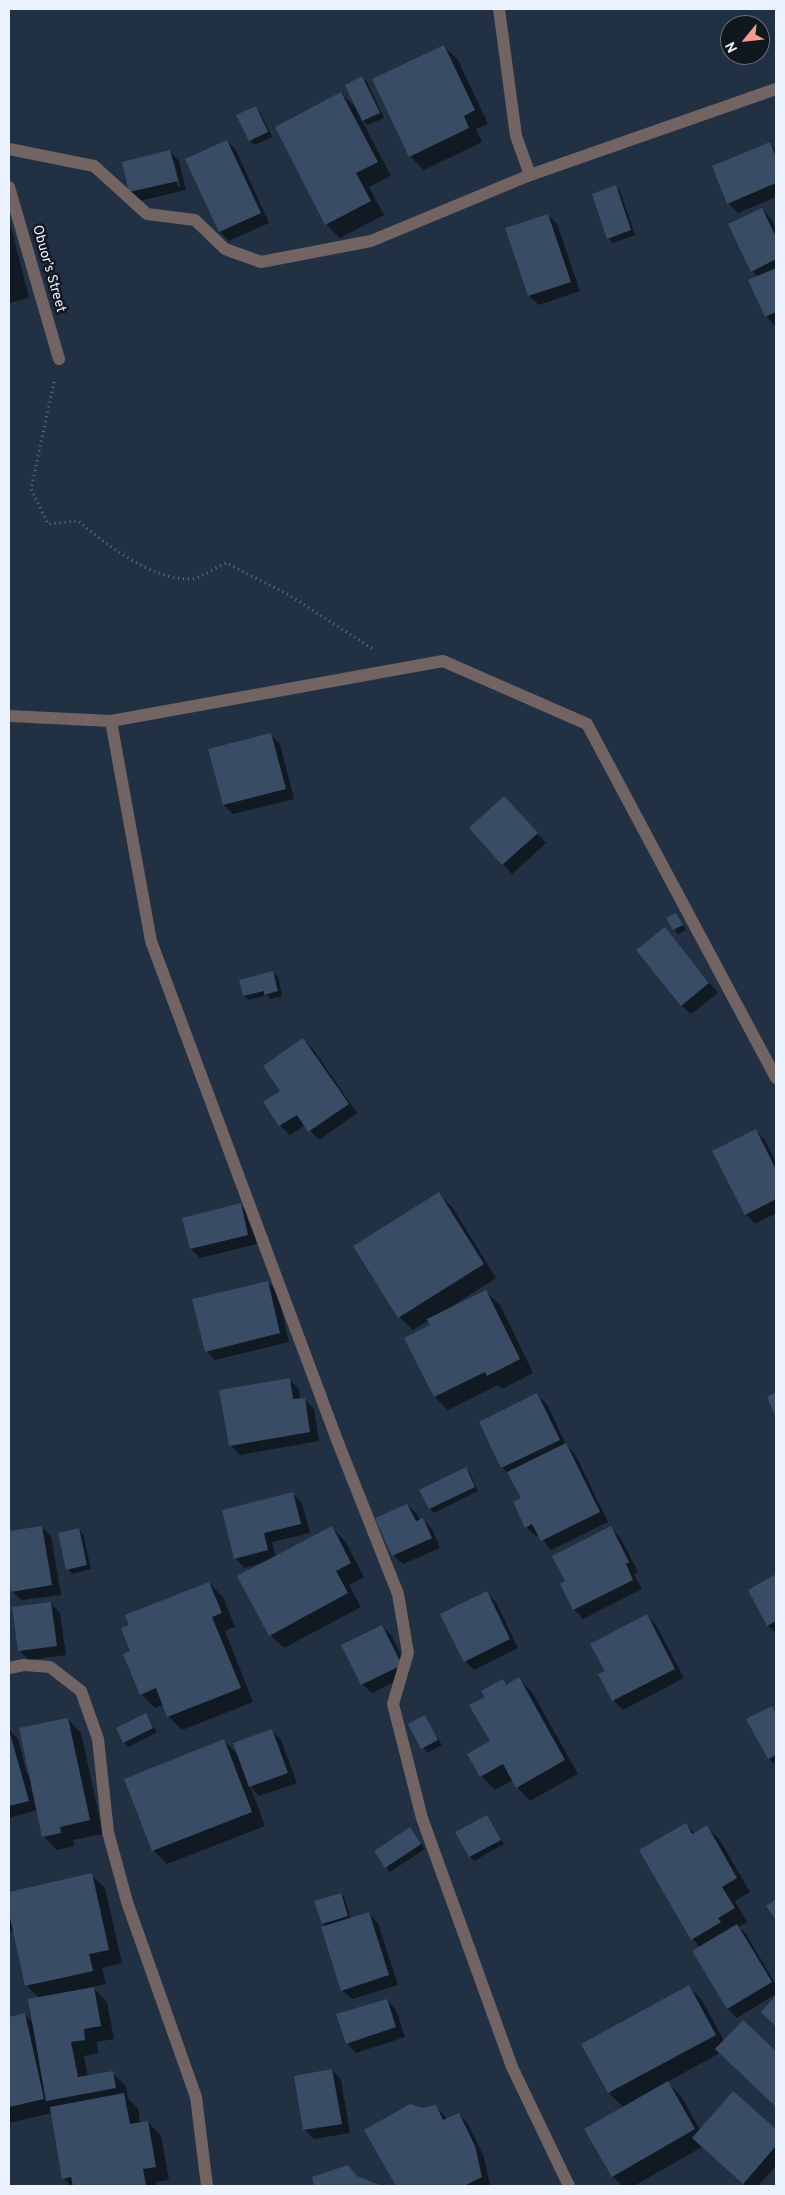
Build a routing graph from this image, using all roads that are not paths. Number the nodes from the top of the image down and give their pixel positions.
1 (499, 9) edge
2 (776, 89) edge
3 (9, 149) edge
4 (530, 175) junction
5 (9, 187) edge
6 (59, 360) road end
7 (9, 716) edge
8 (111, 721) junction
9 (776, 1078) edge
10 (9, 1668) edge
11 (207, 2186) edge
12 (569, 2186) edge

1 - 4 street
2 - 4 street
3 - 4 street
5 - 6 street, Obuor’s Street
7 - 8 street
8 - 9 street
8 - 12 street
10 - 11 street

